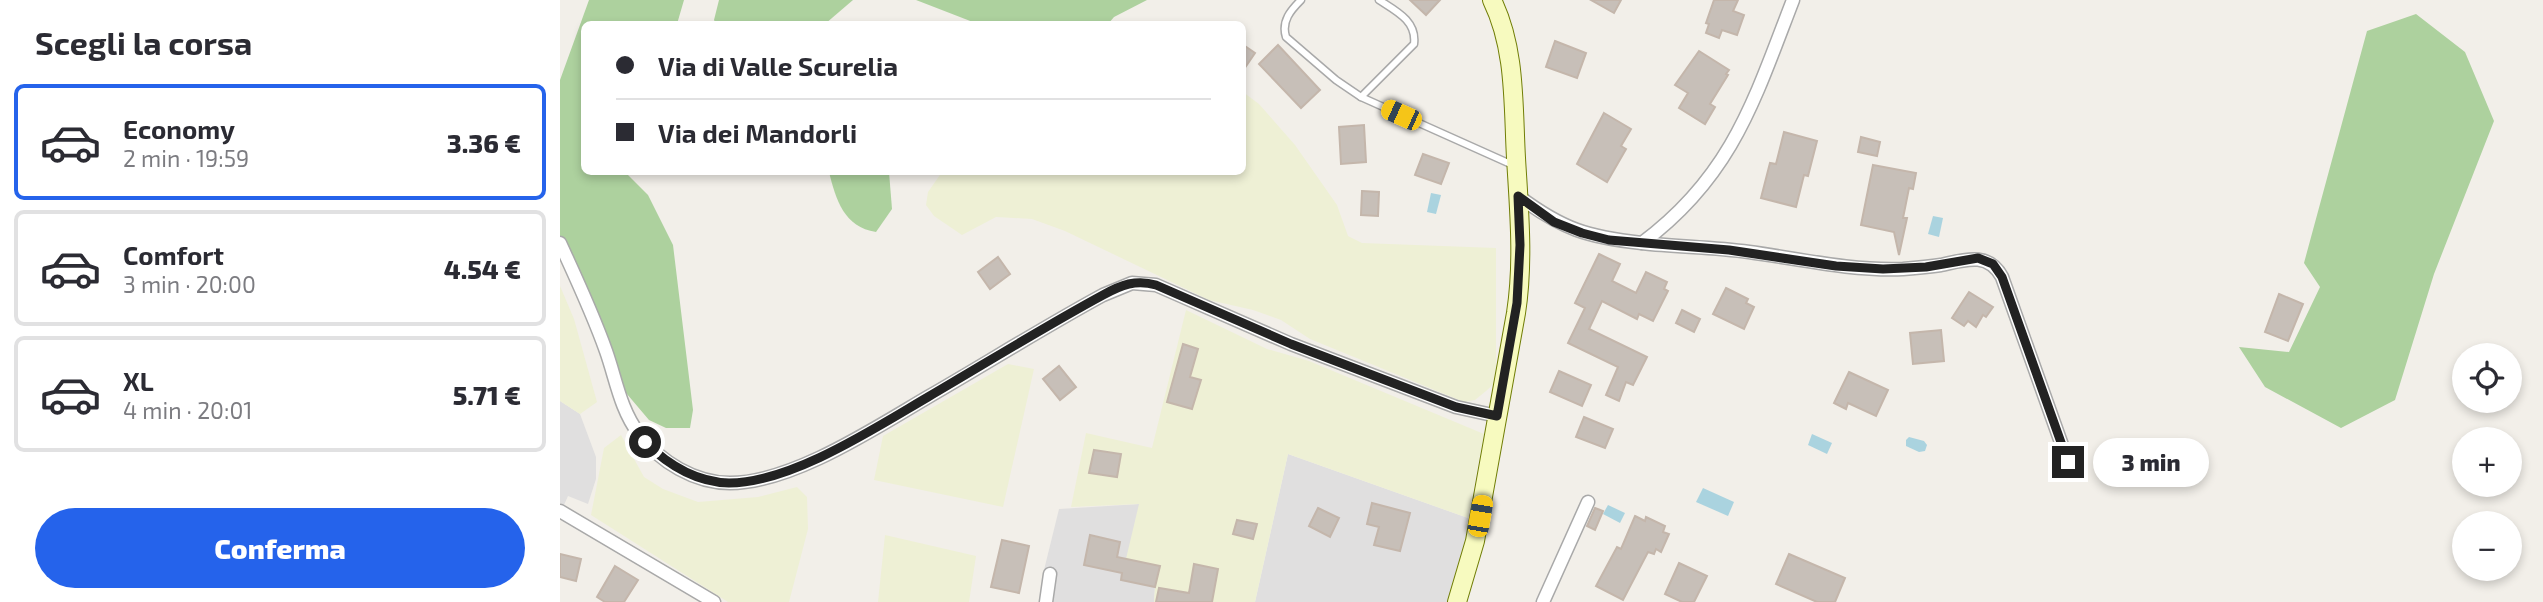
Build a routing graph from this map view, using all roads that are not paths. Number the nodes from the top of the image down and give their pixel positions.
1 (1301, 0) edge
2 (1379, 0) edge
3 (1492, 0) edge
4 (1793, 0) edge
5 (1360, 97) junction
6 (1517, 167) junction
7 (1518, 196) junction
8 (560, 243) edge
9 (1642, 243) junction
10 (1497, 416) junction
11 (2068, 462) dead end
12 (1588, 502) dead end
13 (560, 511) edge
14 (1050, 574) dead end
15 (714, 602) edge
16 (1046, 602) edge
17 (1457, 602) edge
18 (1543, 602) edge

1 - 5 lane
2 - 5 lane
3 - 6 street
4 - 9 street
5 - 6 lane
6 - 7 street
7 - 9 street
7 - 10 street
8 - 10 street
9 - 11 street
10 - 17 street
12 - 18 street
13 - 15 street
14 - 16 street

